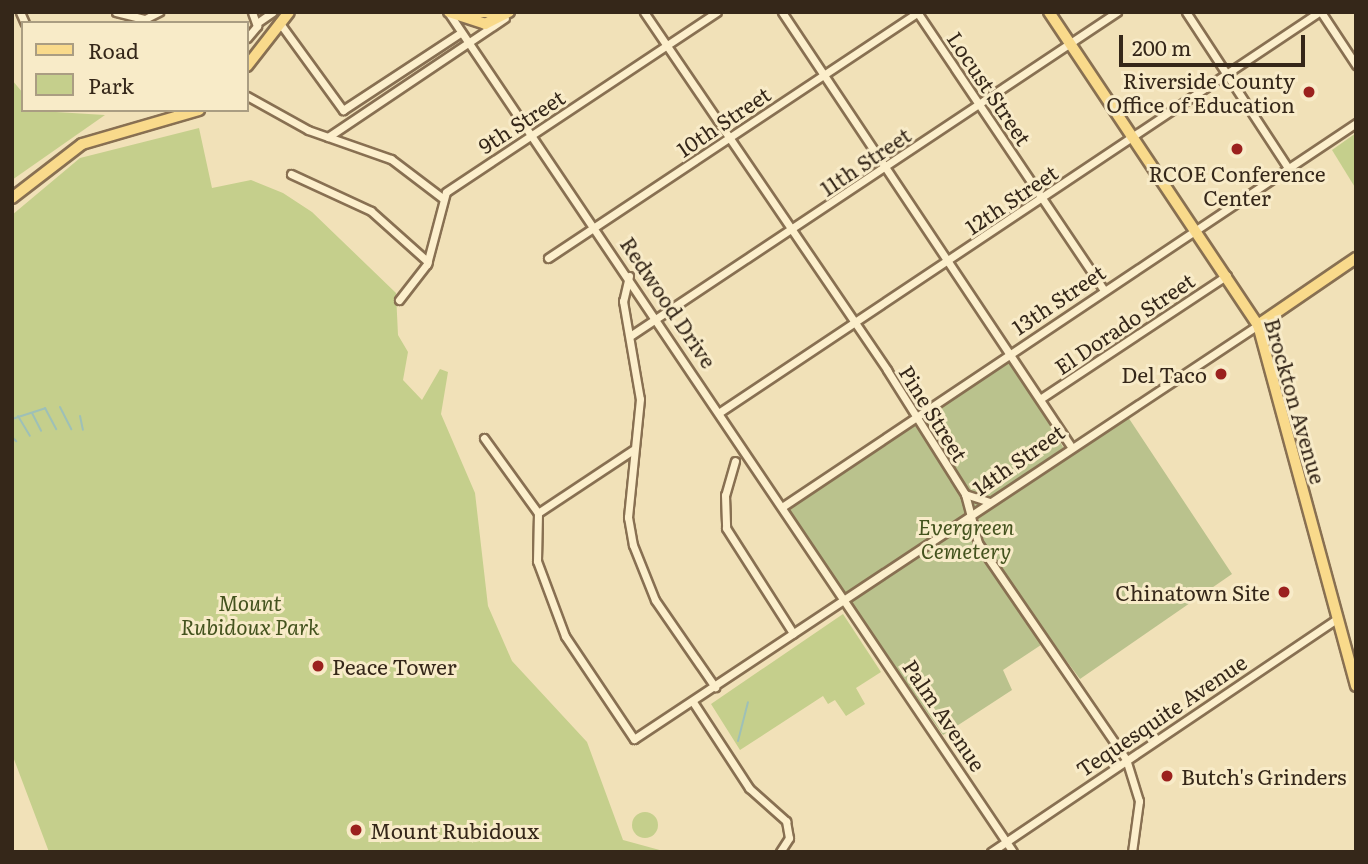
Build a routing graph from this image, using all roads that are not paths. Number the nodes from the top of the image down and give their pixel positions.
1 (116, 12) edge
2 (159, 12) edge
3 (252, 12) edge
4 (273, 12) edge
5 (289, 12) edge
6 (449, 12) edge
7 (495, 12) edge
8 (511, 12) edge
9 (644, 12) edge
10 (717, 12) edge
11 (782, 12) edge
12 (917, 12) edge
13 (1049, 12) edge
14 (1117, 12) edge
15 (1186, 12) edge
16 (1320, 12) edge
17 (279, 22) junction
18 (464, 22) edge
19 (257, 23) junction
20 (248, 36) edge
21 (472, 42) junction
22 (1071, 44) junction
23 (667, 46) junction
24 (248, 65) edge
25 (1356, 65) edge
26 (1226, 74) junction
27 (823, 75) junction
28 (249, 100) edge
29 (981, 106) junction
30 (191, 112) edge
31 (1356, 123) edge
32 (533, 134) junction
33 (328, 137) junction
34 (1133, 137) junction
35 (729, 138) junction
36 (1288, 168) junction
37 (884, 169) junction
38 (291, 174) dead end
39 (441, 197) junction
40 (12, 198) edge
41 (1043, 200) junction
42 (595, 228) junction
43 (1197, 230) junction
44 (793, 231) junction
45 (548, 258) dead end
46 (1356, 258) edge
47 (428, 262) junction
48 (947, 262) junction
49 (1227, 275) junction
50 (629, 276) junction
51 (1103, 289) junction
52 (399, 300) dead end
53 (657, 321) junction
54 (856, 323) junction
55 (1258, 325) junction
56 (631, 336) junction
57 (1009, 352) junction
58 (1040, 399) junction
59 (720, 412) junction
60 (915, 418) junction
61 (484, 438) dead end
62 (1070, 445) junction
63 (634, 450) junction
64 (735, 461) dead end
65 (965, 494) junction
66 (990, 502) junction
67 (782, 507) junction
68 (538, 513) junction
69 (969, 517) junction
70 (845, 599) junction
71 (1337, 619) junction
72 (793, 633) junction
73 (1356, 686) edge
74 (715, 687) junction
75 (693, 702) junction
76 (1126, 759) junction
77 (1006, 841) junction
78 (780, 852) edge
79 (991, 852) edge
80 (1013, 852) edge
81 (1132, 852) edge

1 - 2 street
3 - 19 street
4 - 19 street
5 - 17 main road
6 - 18 main road, Redwood Drive
7 - 18 main road
8 - 18 main road
8 - 21 street
9 - 23 street, Pine Street
10 - 23 street, 9th Street
11 - 27 street
12 - 27 street, 10th Street
12 - 29 street, Locust Street
13 - 22 main road, Brockton Avenue
14 - 22 street, 11th Street
15 - 26 street
16 - 25 street
16 - 26 street, 12th Street
17 - 18 street
17 - 24 main road
18 - 21 street, Redwood Drive
19 - 20 street
21 - 32 street, Redwood Drive
21 - 33 street
22 - 29 street, 11th Street
22 - 34 main road, Brockton Avenue
23 - 32 street, 9th Street
23 - 35 street, Pine Street
26 - 34 street, 12th Street
26 - 36 street
27 - 35 street, 10th Street
27 - 37 street
28 - 33 street
29 - 37 street, 11th Street
29 - 41 street, Locust Street
30 - 40 main road
31 - 36 street, 13th Street
32 - 39 street, 9th Street
32 - 42 street, Redwood Drive
33 - 39 street
34 - 41 street, 12th Street
34 - 43 main road, Brockton Avenue
35 - 42 street, 10th Street
35 - 44 street, Pine Street
36 - 43 street, 13th Street
37 - 44 street, 11th Street
37 - 48 street
38 - 47 street
39 - 47 street
41 - 48 street, 12th Street
41 - 51 street, Locust Street
42 - 45 street, 10th Street
42 - 50 street, Redwood Drive
43 - 49 main road, Brockton Avenue
43 - 51 street, 13th Street
44 - 53 street, 11th Street
44 - 54 street, Pine Street
46 - 55 main road, 14th Street
47 - 52 street
48 - 54 street, 12th Street
48 - 57 street
49 - 55 main road, Brockton Avenue
49 - 58 street, El Dorado Street
50 - 53 street, Redwood Drive
50 - 56 street
51 - 57 street, 13th Street
53 - 56 street, 11th Street
53 - 59 street, Redwood Drive
54 - 59 street, 12th Street
54 - 60 street, Pine Street
55 - 62 street, 14th Street
55 - 71 main road, Brockton Avenue
56 - 63 street
57 - 58 street
57 - 60 street, 13th Street
58 - 62 street
59 - 67 street, Redwood Drive
60 - 65 street, Pine Street
60 - 67 street, 13th Street
61 - 68 street
62 - 66 street, 14th Street
63 - 68 street
63 - 74 street
64 - 72 street
65 - 66 street
65 - 69 street, Pine Street
66 - 69 street, 14th Street
67 - 70 street, Redwood Drive
68 - 75 street, 14th Street
69 - 70 street, 14th Street
69 - 76 street, Pine Street
70 - 72 street, 14th Street
70 - 77 street, Palm Avenue
71 - 73 main road, Brockton Avenue
71 - 76 street, Tequesquite Avenue
72 - 74 street, 14th Street
74 - 75 street, 14th Street
75 - 78 street
76 - 77 street, Tequesquite Avenue
76 - 81 street, Pine Street
77 - 79 street, Tequesquite Avenue
77 - 80 street, Palm Avenue

